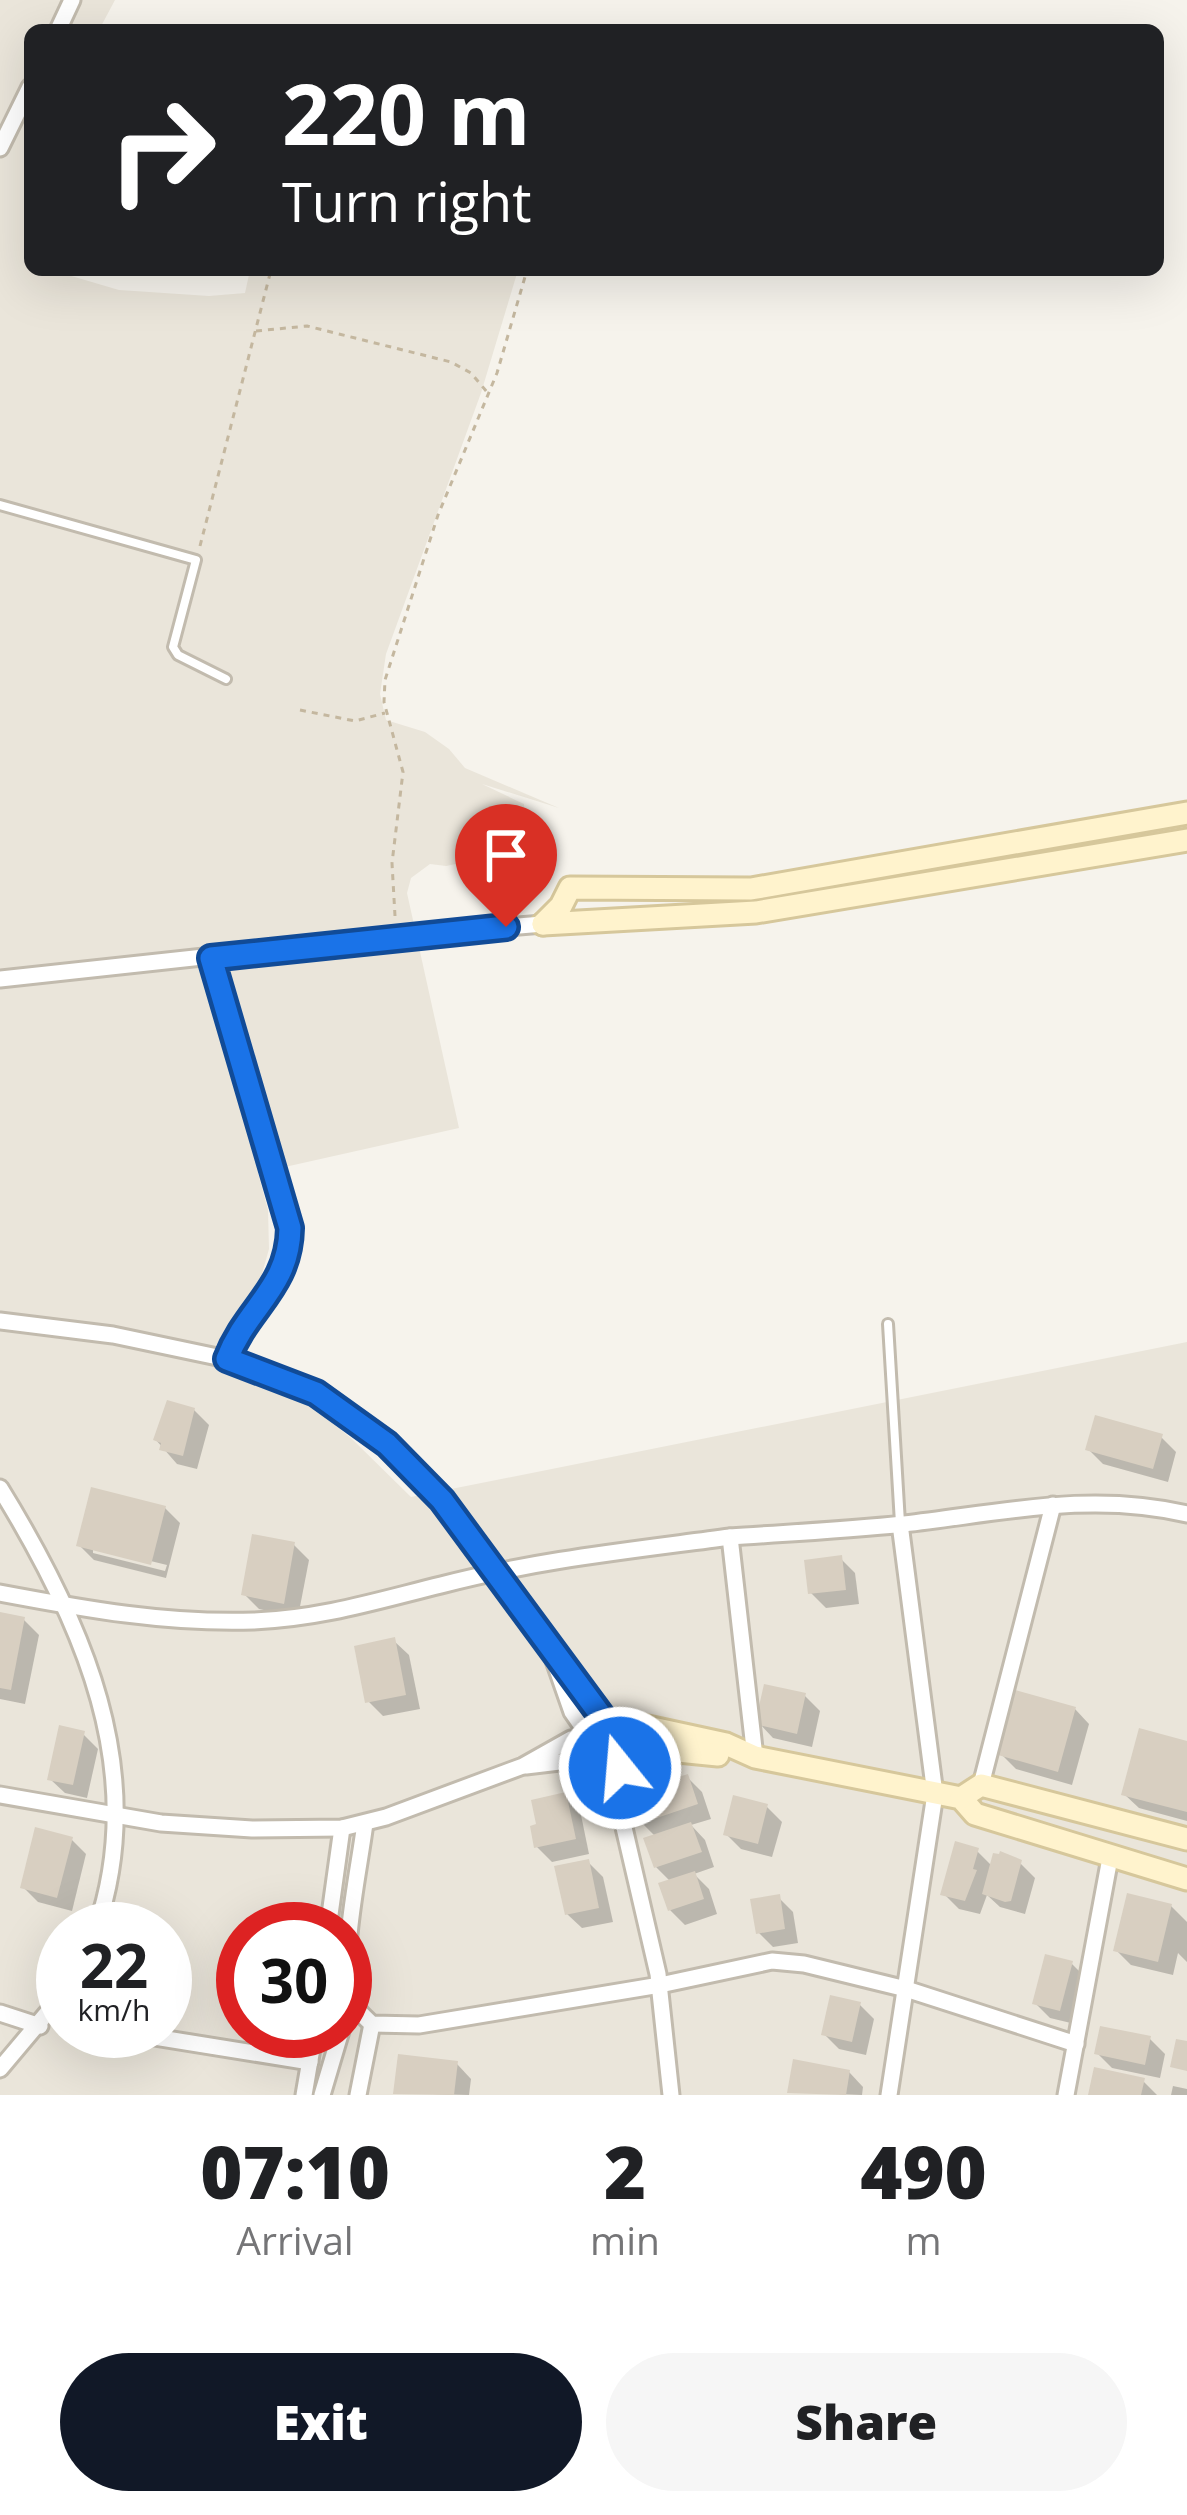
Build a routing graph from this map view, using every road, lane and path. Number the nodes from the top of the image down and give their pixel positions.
1 (24, 99) edge
2 (0, 148) edge
3 (269, 276) edge
4 (525, 276) edge
5 (254, 330) junction
6 (489, 396) junction
7 (0, 505) edge
8 (196, 560) junction
9 (226, 679) dead end
10 (300, 710) dead end
11 (386, 713) junction
12 (1187, 813) edge
13 (1187, 840) edge
14 (543, 924) junction
15 (396, 936) junction
16 (211, 958) junction
17 (0, 979) edge
18 (0, 1321) edge
19 (888, 1324) dead end
20 (227, 1359) junction
21 (0, 1488) edge
22 (1053, 1505) junction
23 (1187, 1514) edge
24 (900, 1524) junction
25 (730, 1537) junction
26 (499, 1574) junction
27 (0, 1593) edge
28 (67, 1605) junction
29 (551, 1652) junction
30 (611, 1726) junction
31 (587, 1736) junction
32 (749, 1755) junction
33 (617, 1757) junction
34 (594, 1759) junction
35 (523, 1766) junction
36 (981, 1785) junction
37 (934, 1794) junction
38 (0, 1795) edge
39 (961, 1798) junction
40 (619, 1806) junction
41 (115, 1817) junction
42 (364, 1823) junction
43 (342, 1828) junction
44 (1187, 1839) edge
45 (1110, 1858) junction
46 (1187, 1880) edge
47 (103, 1902) edge
48 (332, 1902) edge
49 (355, 1902) edge
50 (660, 1985) junction
51 (906, 1989) junction
52 (0, 2013) edge
53 (36, 2021) edge
54 (372, 2024) edge
55 (36, 2030) edge
56 (192, 2043) edge
57 (1076, 2044) junction
58 (311, 2058) edge
59 (333, 2058) edge
60 (365, 2058) edge
61 (310, 2062) junction
62 (0, 2069) edge
63 (304, 2095) edge
64 (322, 2095) edge
65 (358, 2095) edge
66 (671, 2095) edge
67 (889, 2095) edge
68 (1066, 2095) edge

1 - 2 street
3 - 5 path
4 - 6 path
5 - 6 path
5 - 8 path
6 - 11 path
7 - 8 lane
8 - 9 lane
10 - 11 path
11 - 15 path
12 - 14 street
13 - 14 street
14 - 15 street
15 - 16 street
16 - 17 street
16 - 20 street
18 - 20 street
19 - 24 lane
20 - 26 street
21 - 28 street
22 - 23 street
22 - 24 street
22 - 36 street
24 - 25 street
24 - 37 street
25 - 26 street
25 - 32 street
26 - 28 street
26 - 29 street
27 - 28 street
28 - 41 street
29 - 30 street
29 - 31 street
30 - 31 street
30 - 32 street
30 - 33 street
31 - 34 street
31 - 35 street
32 - 33 street
32 - 37 street
33 - 34 street
33 - 40 street
34 - 35 street
34 - 40 street
35 - 42 street
36 - 39 street
36 - 44 street
37 - 39 street
37 - 51 street
38 - 41 street
39 - 45 street
40 - 50 street
41 - 43 street
41 - 47 street
42 - 43 street
42 - 49 street
43 - 48 street
45 - 46 street
45 - 57 street
50 - 51 street
50 - 54 street
50 - 66 street
51 - 57 street
51 - 67 street
52 - 53 street
55 - 62 street
56 - 61 street
57 - 68 street
58 - 61 street
59 - 64 street
60 - 65 street
61 - 63 street

